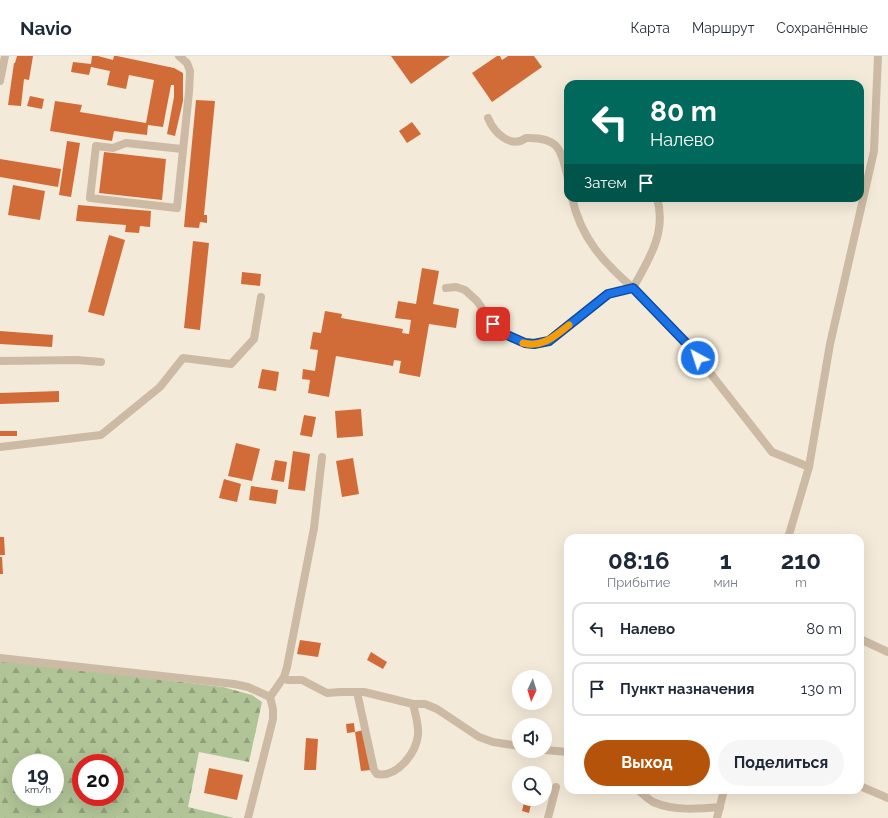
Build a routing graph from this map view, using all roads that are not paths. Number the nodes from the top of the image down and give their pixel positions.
1 (5, 56) edge
2 (179, 56) edge
3 (878, 56) edge
4 (0, 81) edge
5 (488, 118) dead end
6 (182, 149) junction
7 (564, 165) edge
8 (864, 195) edge
9 (573, 202) edge
10 (658, 202) edge
11 (862, 202) edge
12 (446, 288) dead end
13 (633, 288) junction
14 (260, 297) dead end
15 (0, 361) edge
16 (101, 362) dead end
17 (0, 446) edge
18 (322, 457) dead end
19 (810, 467) junction
20 (789, 534) edge
21 (864, 641) edge
22 (888, 652) edge
23 (0, 658) edge
24 (288, 680) dead end
25 (357, 692) junction
26 (270, 697) junction
27 (413, 704) junction
28 (512, 745) edge
29 (552, 751) edge
30 (564, 752) edge
31 (556, 787) dead end
32 (864, 788) edge
33 (643, 794) edge
34 (723, 794) edge
35 (888, 798) edge
36 (720, 807) junction
37 (248, 818) edge
38 (548, 818) edge
39 (717, 818) edge

1 - 4 street
2 - 6 street
3 - 8 street
5 - 7 street
6 - 6 street
9 - 13 street
10 - 13 street
11 - 19 street
12 - 13 street
13 - 19 street
14 - 17 street
15 - 16 street
18 - 26 street
19 - 20 street
21 - 22 street
23 - 26 street
24 - 25 street
25 - 27 street
25 - 27 street
26 - 37 street
27 - 28 street
29 - 30 street
31 - 38 street
32 - 35 street
33 - 36 street
34 - 36 street
36 - 39 street

